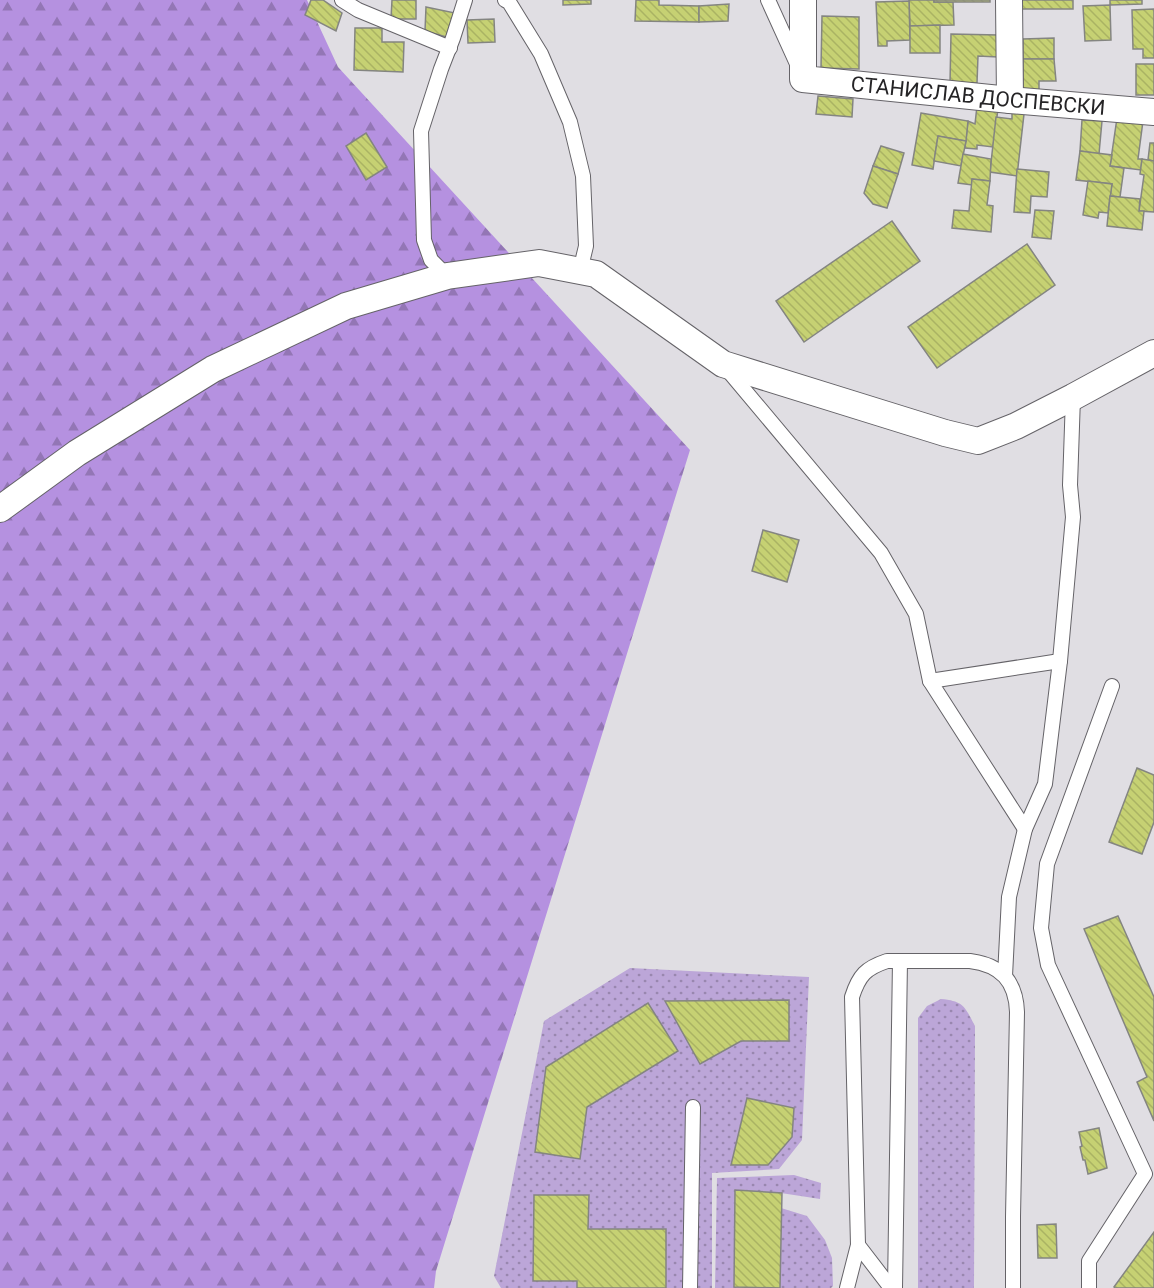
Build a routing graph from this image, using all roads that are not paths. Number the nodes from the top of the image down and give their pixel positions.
1 (342, 0) edge
2 (465, 0) edge
3 (505, 0) edge
4 (768, 0) edge
5 (803, 0) edge
6 (1009, 0) edge
7 (450, 48) junction
8 (803, 79) junction
9 (1010, 100) junction
10 (1154, 112) edge
11 (580, 271) junction
12 (447, 276) junction
13 (1154, 353) edge
14 (723, 364) junction
15 (1073, 397) junction
16 (0, 509) edge
17 (1060, 661) junction
18 (930, 681) junction
19 (1112, 686) dead end
20 (1025, 829) junction
21 (900, 961) junction
22 (1005, 976) junction
23 (693, 1107) dead end
24 (858, 1245) junction
25 (690, 1288) edge
26 (848, 1288) edge
27 (893, 1288) edge
28 (1013, 1288) edge
29 (1089, 1288) edge

1 - 7 lane
2 - 7 lane
3 - 11 lane
4 - 8 lane
5 - 8 street
6 - 9 street
7 - 12 lane
8 - 9 street, СТАНИСЛАВ ДОСПЕВСКИ
9 - 10 street, СТАНИСЛАВ ДОСПЕВСКИ
11 - 12 street
11 - 14 street
12 - 16 street
13 - 15 street
14 - 15 street
14 - 18 lane
15 - 17 lane
17 - 18 lane
17 - 20 lane
18 - 20 lane
19 - 29 lane
20 - 22 lane
21 - 22 lane
21 - 24 lane
21 - 27 lane
22 - 28 lane
23 - 25 lane
24 - 26 lane
24 - 27 lane

